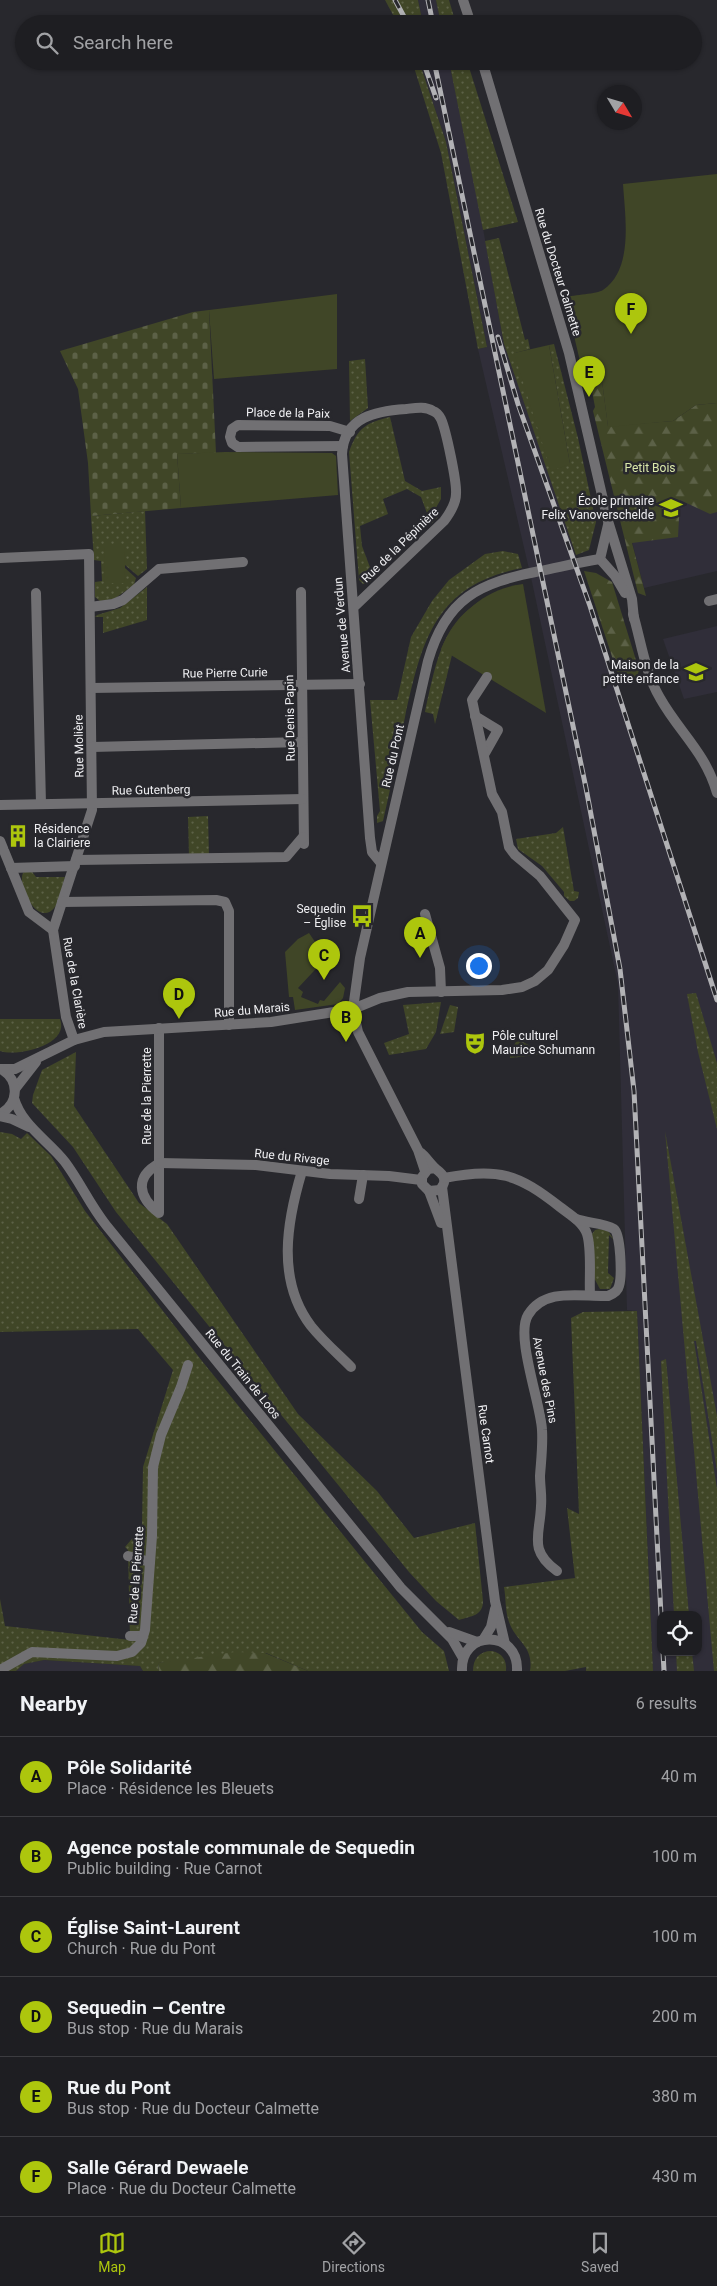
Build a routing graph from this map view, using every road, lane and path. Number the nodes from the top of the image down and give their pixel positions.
1 (464, 0) edge
2 (468, 15) edge
3 (485, 70) edge
4 (350, 432) junction
5 (343, 446) junction
6 (608, 521) junction
7 (617, 555) junction
8 (0, 558) edge
9 (599, 560) junction
10 (243, 562) dead end
11 (301, 592) dead end
12 (36, 593) dead end
13 (90, 607) junction
14 (354, 607) junction
15 (634, 619) junction
16 (487, 677) dead end
17 (360, 684) junction
18 (302, 685) junction
19 (91, 688) junction
20 (475, 716) junction
21 (302, 742) junction
22 (92, 747) junction
23 (485, 753) junction
24 (717, 793) edge
25 (303, 799) junction
26 (92, 803) junction
27 (41, 804) junction
28 (0, 805) edge
29 (370, 817) junction
30 (388, 834) junction
31 (0, 841) edge
32 (75, 863) junction
33 (381, 863) junction
34 (11, 868) junction
35 (62, 902) junction
36 (425, 914) dead end
37 (53, 930) junction
38 (441, 992) junction
39 (353, 1009) junction
40 (229, 1025) junction
41 (159, 1028) junction
42 (74, 1040) junction
43 (39, 1059) junction
44 (0, 1068) edge
45 (15, 1094) junction
46 (0, 1115) edge
47 (36, 1132) junction
48 (160, 1163) joint
49 (302, 1170) junction
50 (427, 1173) junction
51 (363, 1175) junction
52 (443, 1182) junction
53 (430, 1191) junction
54 (359, 1199) dead end
55 (576, 1220) junction
56 (452, 1271) junction
57 (590, 1295) junction
58 (188, 1365) dead end
59 (351, 1368) dead end
60 (128, 1556) dead end
61 (150, 1562) junction
62 (556, 1571) dead end
63 (495, 1601) junction
64 (439, 1626) junction
65 (130, 1636) dead end
66 (143, 1636) junction
67 (480, 1641) junction
68 (505, 1644) junction
69 (463, 1658) junction
70 (0, 1670) edge
71 (462, 1671) edge
72 (517, 1671) edge

1 - 2 street
3 - 6 street, Rue du Docteur Calmette
4 - 5 street
4 - 5 street, Place de la Paix
4 - 14 street, Rue de la Pépinière
5 - 14 street, Avenue de Verdun
6 - 7 street, Rue du Docteur Calmette
6 - 9 street
7 - 9 street
7 - 9 street
7 - 15 street
8 - 13 street, Rue Molière
9 - 15 street
9 - 30 street, Rue du Pont
10 - 13 street
11 - 18 street, Rue Denis Papin
12 - 27 street
13 - 19 street, Rue Molière
14 - 17 street, Avenue de Verdun
15 - 24 street
16 - 20 street
17 - 18 street, Rue Pierre Curie
17 - 29 street, Avenue de Verdun
18 - 19 street, Rue Pierre Curie
18 - 21 street, Rue Denis Papin
19 - 22 street, Rue Molière
20 - 23 street
20 - 23 street
21 - 22 street
21 - 25 street, Rue Denis Papin
22 - 26 street, Rue Molière
23 - 38 street, Rue du Marais
25 - 26 street, Rue Gutenberg
25 - 32 street, Rue Denis Papin
26 - 27 street, Rue Gutenberg
26 - 32 street, Rue Molière
27 - 28 street, Rue Gutenberg
29 - 30 street
29 - 33 street, Avenue de Verdun
30 - 33 street, Rue du Pont
31 - 34 street
32 - 34 street
32 - 35 street, Rue Molière
33 - 39 street, Rue du Pont
34 - 37 street
35 - 37 street, Rue Molière
35 - 40 street
36 - 38 street
37 - 42 street, Rue de la Clarière
38 - 39 street, Rue du Marais
39 - 40 street, Rue du Marais
39 - 50 street
40 - 41 street, Rue du Marais
41 - 42 street, Rue du Marais
41 - 48 street, Rue de la Pierrette
42 - 43 street, Rue du Marais
43 - 44 street, Rue du Marais
43 - 45 street, Rue du Marais
44 - 45 street, Rue du Train de Loos
45 - 46 street, Rue du Marais
45 - 47 street, Rue du Train de Loos
46 - 47 street, Rue du Train de Loos
47 - 64 street, Rue du Train de Loos
48 - 49 street, Rue du Rivage
49 - 51 street, Rue du Rivage
49 - 59 street
50 - 51 street, Rue du Rivage
50 - 52 street
50 - 53 street
51 - 54 street
52 - 53 street
52 - 55 street
52 - 56 street, Rue Carnot
53 - 56 street, Rue Carnot
55 - 57 street
55 - 57 street, Avenue des Pins
56 - 63 street, Rue Carnot
57 - 62 street, Avenue des Pins
58 - 61 street, Rue de la Pierrette
60 - 61 street
61 - 66 street, Rue de la Pierrette
63 - 67 street, Rue Carnot
63 - 68 street, Rue Carnot
64 - 67 street, Rue du Train de Loos
64 - 69 street, Rue du Train de Loos
65 - 66 street
66 - 70 street, Rue de la Pierrette
67 - 68 street, Rue du Train de Loos
67 - 69 street, Rue Carnot
68 - 72 street, Rue Carnot
69 - 71 street

